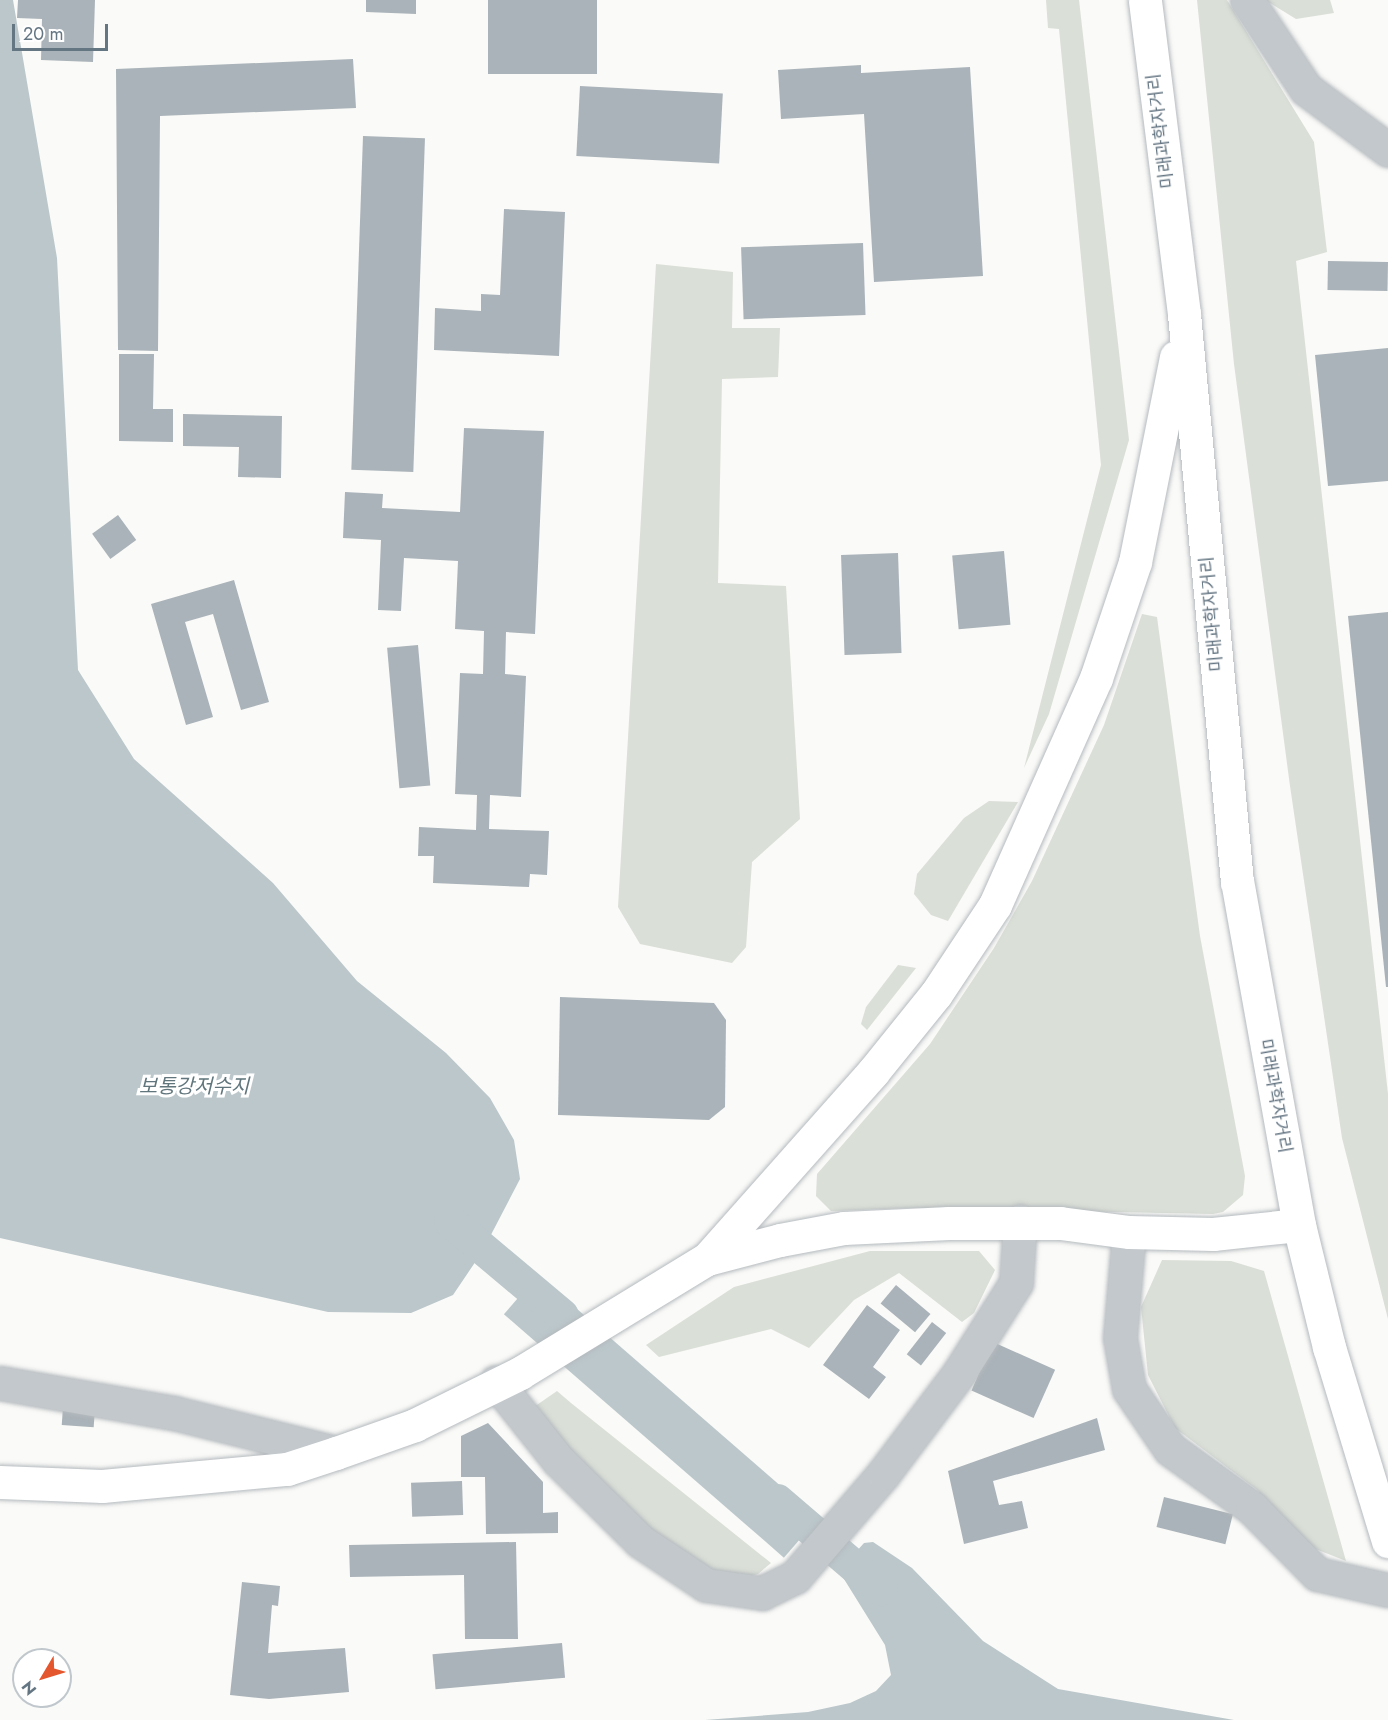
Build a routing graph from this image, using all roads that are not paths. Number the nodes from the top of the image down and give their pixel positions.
1 (1145, 0) edge
2 (1247, 0) edge
3 (1388, 150) edge
4 (1184, 314) junction
5 (1020, 1221) junction
6 (1299, 1225) junction
7 (1129, 1232) junction
8 (707, 1259) junction
9 (508, 1377) junction
10 (0, 1383) edge
11 (336, 1454) junction
12 (0, 1482) edge
13 (1385, 1532) edge
14 (1388, 1590) edge

1 - 4 main road, 미래과학자거리
2 - 3 lane
4 - 6 main road, 미래과학자거리
4 - 8 main road
5 - 7 main road
5 - 8 main road
5 - 9 lane
6 - 7 main road
6 - 13 main road, 미래과학자거리
7 - 14 lane
8 - 9 main road
9 - 11 main road
10 - 11 lane
11 - 12 main road

